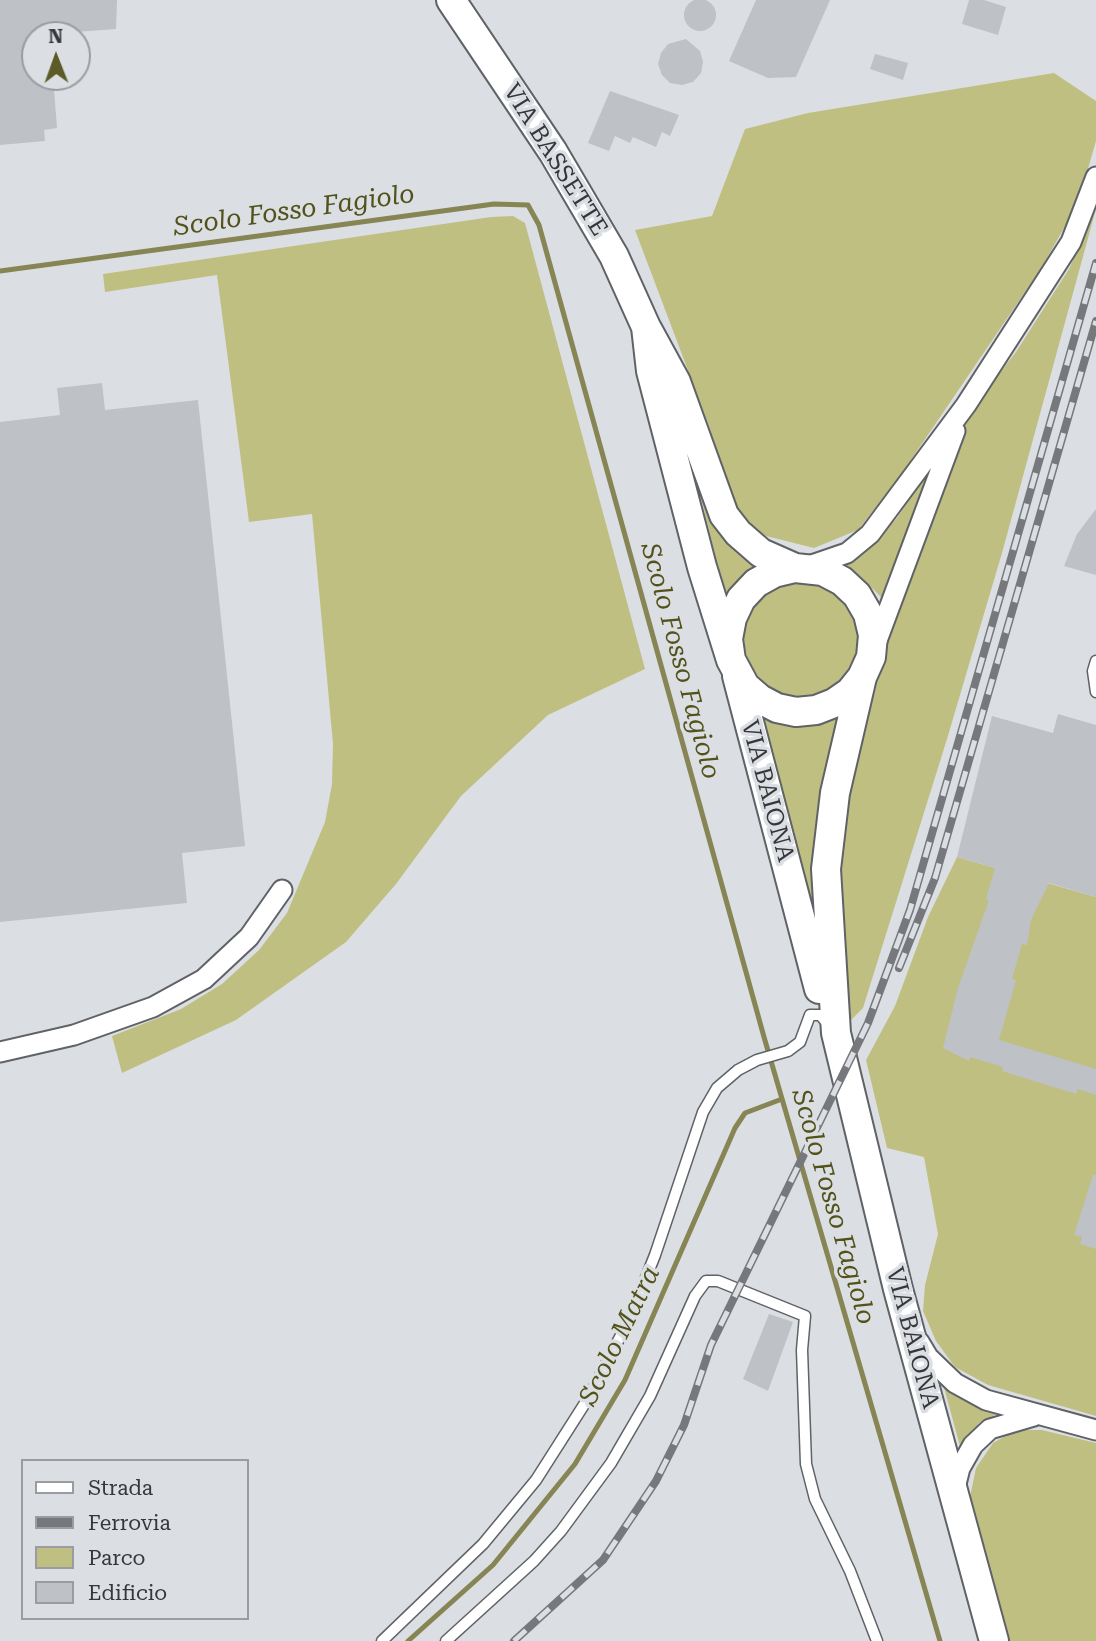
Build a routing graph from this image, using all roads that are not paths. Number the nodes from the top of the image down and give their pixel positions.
1 (451, 0) edge
2 (1096, 177) edge
3 (646, 327) junction
4 (965, 405) junction
5 (798, 568) junction
6 (1096, 661) edge
7 (733, 665) junction
8 (867, 667) junction
9 (1096, 692) edge
10 (282, 890) dead end
11 (836, 1033) junction
12 (0, 1052) edge
13 (907, 1323) junction
14 (1039, 1415) junction
15 (1096, 1430) edge
16 (954, 1495) junction
17 (382, 1641) edge
18 (446, 1641) edge
19 (877, 1641) edge
20 (994, 1641) edge

1 - 3 main road, VIA BASSETTE
2 - 4 street, VIA BAIONA
3 - 5 main road, VIA BASSETTE
3 - 7 main road, VIA BASSETTE
4 - 5 street, VIA BAIONA
4 - 8 street, VIA BAIONA
5 - 7 main road
5 - 8 main road
6 - 9 lane
7 - 8 main road
7 - 11 main road, VIA BAIONA
8 - 11 main road, VIA BAIONA
10 - 12 street
11 - 13 main road, VIA BAIONA
11 - 17 lane
13 - 14 street
13 - 16 main road, VIA BAIONA
14 - 15 street
14 - 16 street
16 - 20 main road, VIA BAIONA
18 - 19 lane

